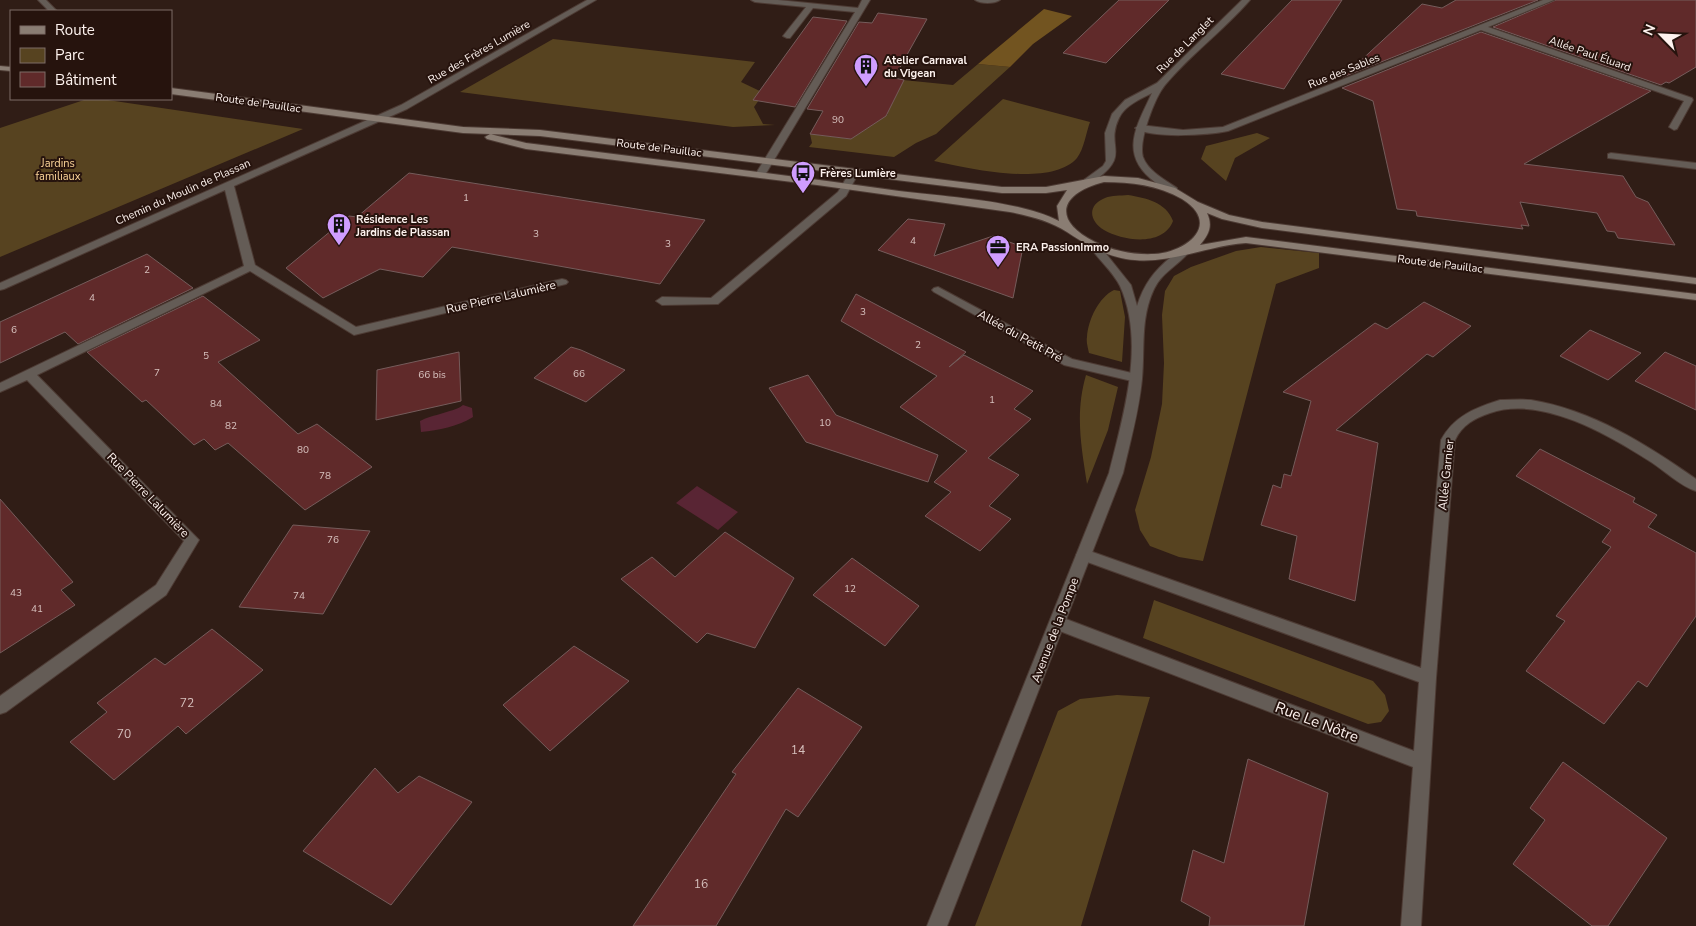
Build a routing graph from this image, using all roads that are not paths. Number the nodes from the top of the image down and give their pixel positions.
1 (42, 0) edge
2 (592, 0) edge
3 (754, 0) edge
4 (866, 0) edge
5 (979, 0) edge
6 (996, 0) edge
7 (1246, 0) edge
8 (1550, 0) edge
9 (811, 5) junction
10 (52, 10) edge
11 (860, 10) junction
12 (1482, 28) junction
13 (787, 36) dead end
14 (1160, 85) junction
15 (172, 91) edge
16 (1693, 100) edge
17 (375, 119) junction
18 (1674, 127) dead end
19 (1140, 128) junction
20 (463, 130) junction
21 (1611, 156) dead end
22 (768, 161) junction
23 (1696, 166) edge
24 (854, 172) junction
25 (760, 175) junction
26 (1084, 184) junction
27 (229, 186) junction
28 (847, 186) junction
29 (1173, 190) junction
30 (1195, 204) junction
31 (1070, 230) junction
32 (1095, 247) junction
33 (1185, 251) junction
34 (250, 267) junction
35 (562, 282) dead end
36 (1696, 282) edge
37 (0, 287) edge
38 (938, 290) dead end
39 (1696, 297) edge
40 (662, 301) dead end
41 (1137, 325) junction
42 (29, 374) junction
43 (1136, 378) junction
44 (0, 388) edge
45 (1696, 486) edge
46 (1084, 555) junction
47 (1058, 623) junction
48 (1428, 678) junction
49 (0, 706) edge
50 (1422, 762) junction
51 (937, 926) edge
52 (1411, 926) edge

1 - 10 street
2 - 17 street, Rue des Frères Lumière
3 - 9 street
4 - 11 street
5 - 6 street
7 - 14 street, Rue de Langlet
8 - 12 street, Rue des Sables
9 - 11 street
9 - 13 street
11 - 22 street
12 - 16 street, Allée Paul Éluard
12 - 19 street, Rue des Sables
14 - 19 street, Rue de Langlet
14 - 26 street, Rue de Langlet
15 - 17 main road, Route de Pauillac
16 - 18 street, Allée Paul Éluard
17 - 20 main road, Route de Pauillac
17 - 27 street, Chemin du Moulin de Plassan
19 - 29 street, Rue de Langlet
20 - 22 main road, Route de Pauillac
20 - 25 main road, Route de Pauillac
21 - 23 street
22 - 24 main road, Route de Pauillac
22 - 25 street
24 - 26 main road, Route de Pauillac
24 - 28 street
25 - 28 main road, Route de Pauillac
26 - 29 main road, Route de Pauillac
26 - 31 main road
27 - 34 street
27 - 37 street, Chemin du Moulin de Plassan
28 - 31 main road, Route de Pauillac
28 - 40 street
29 - 30 main road, Route de Pauillac
30 - 33 main road
30 - 36 main road, Route de Pauillac
31 - 32 main road, Route de Pauillac
32 - 33 main road, Route de Pauillac
32 - 41 street, Avenue de la Pompe
33 - 39 main road, Route de Pauillac
33 - 41 street, Avenue de la Pompe
34 - 35 street, Rue Pierre Lalumière
34 - 42 street
38 - 43 street, Allée du Petit Pré
41 - 43 street, Avenue de la Pompe
42 - 44 street
42 - 49 street, Rue Pierre Lalumière
43 - 46 street, Avenue de la Pompe
45 - 48 street, Allée Garnier
46 - 47 street, Avenue de la Pompe
46 - 48 street
47 - 50 street, Rue Le Nôtre
47 - 51 street, Avenue de la Pompe
48 - 50 street, Allée Garnier
50 - 52 street

